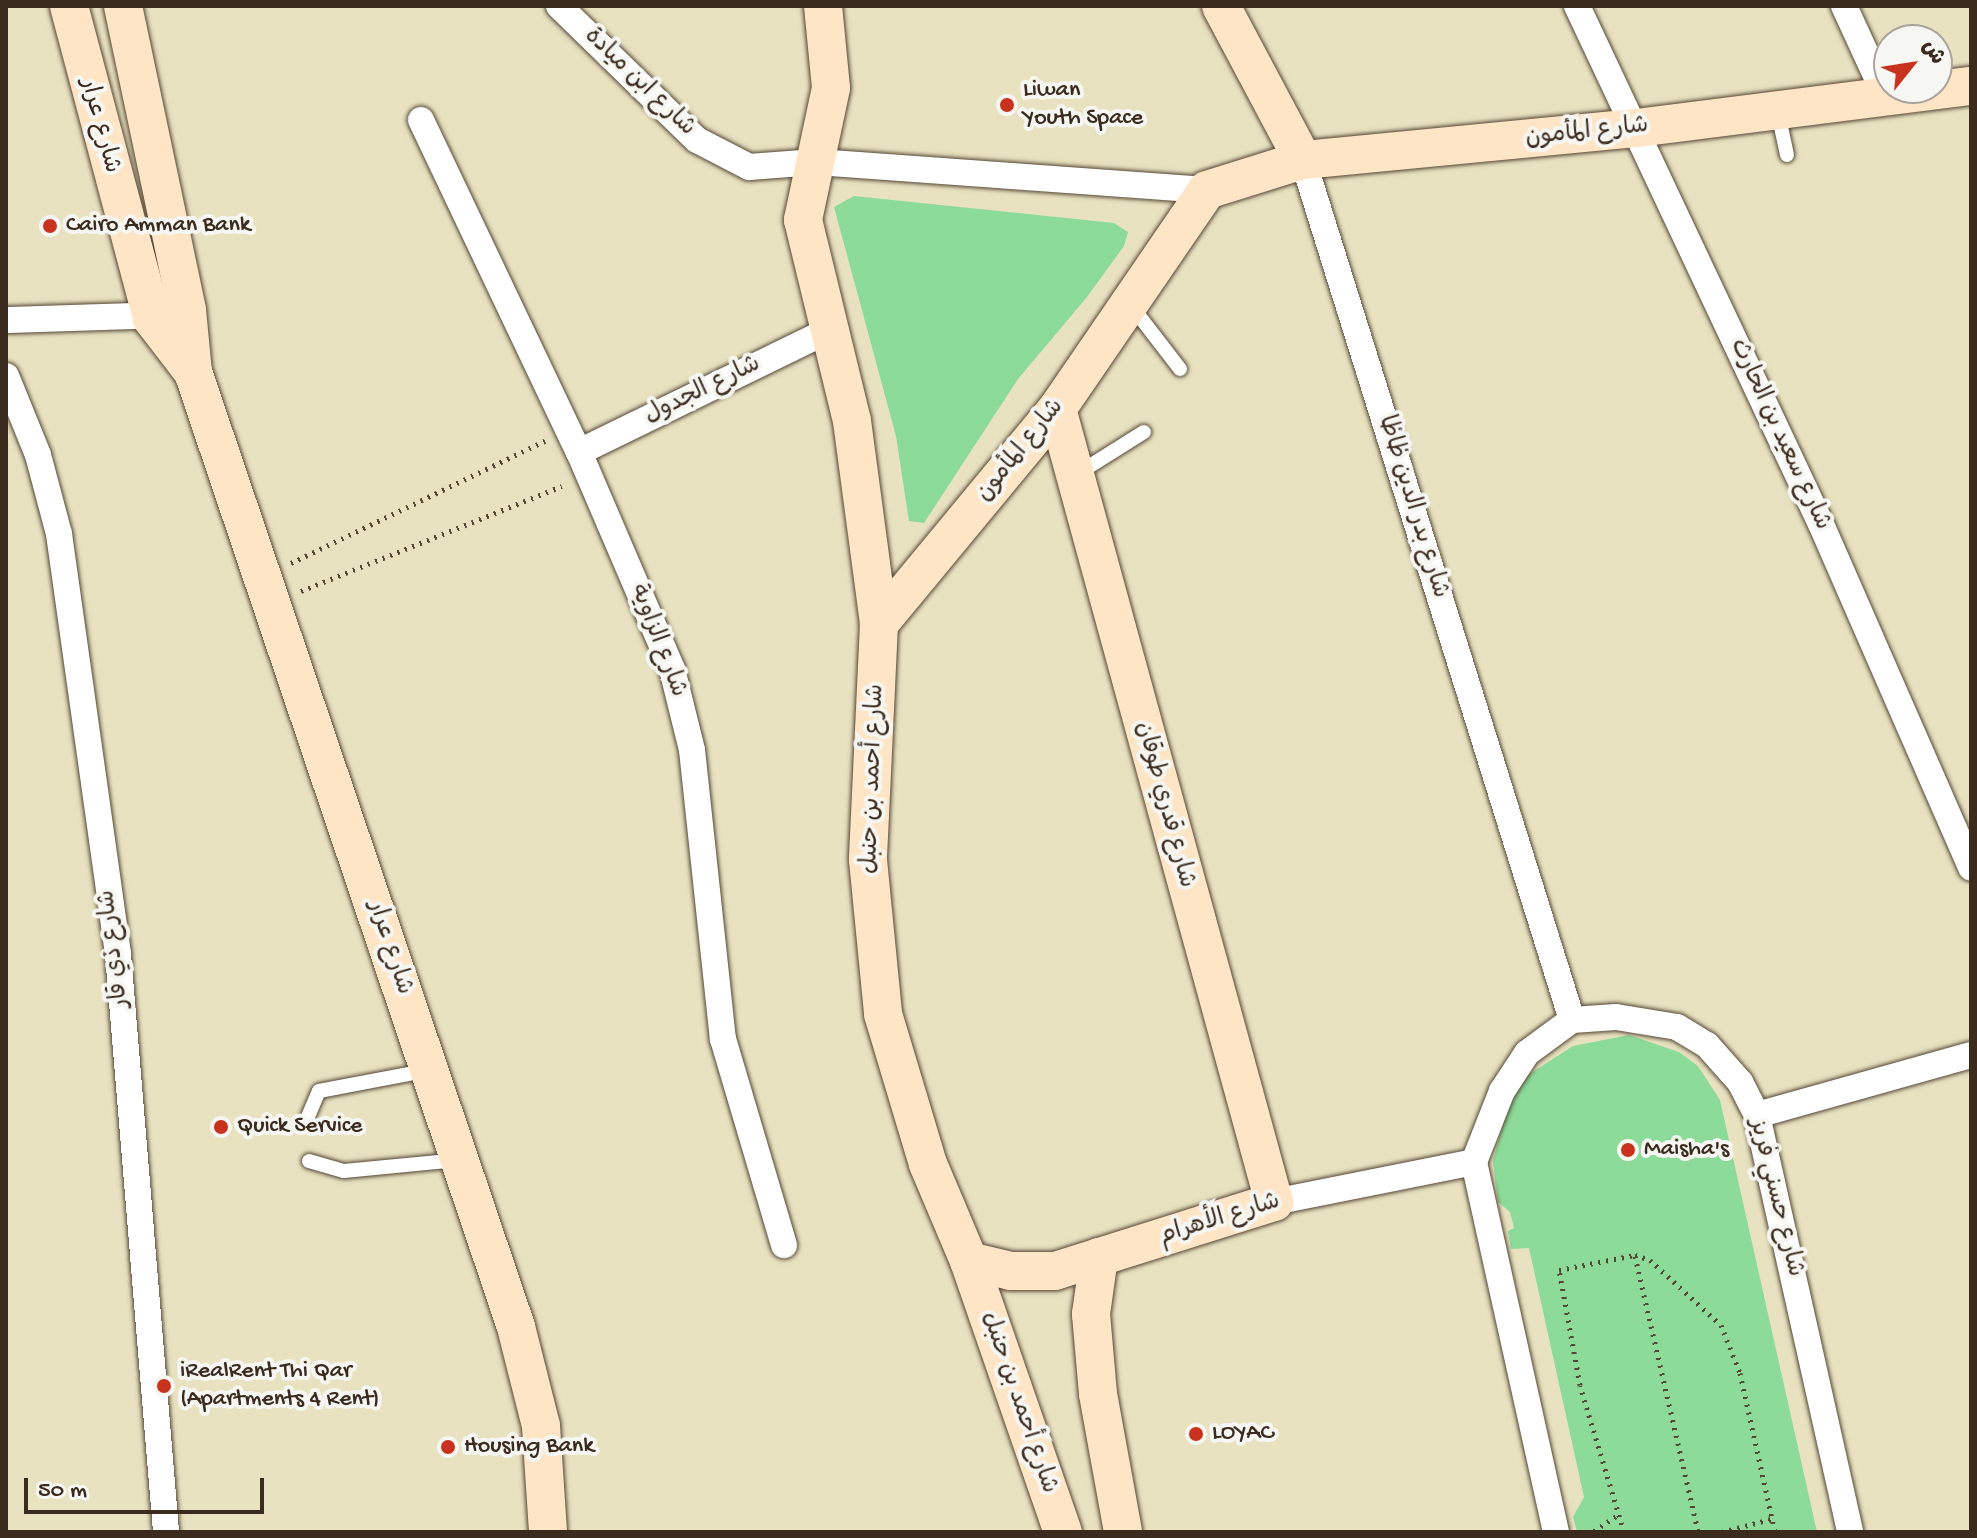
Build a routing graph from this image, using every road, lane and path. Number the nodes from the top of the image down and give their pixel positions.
1 (69, 6) edge
2 (123, 6) edge
3 (559, 6) edge
4 (823, 6) edge
5 (1221, 6) edge
6 (1577, 6) edge
7 (1844, 6) edge
8 (1873, 69) edge
9 (1873, 97) edge
10 (1777, 109) junction
11 (421, 120) dead end
12 (1637, 128) junction
13 (1787, 155) dead end
14 (1303, 160) junction
15 (816, 162) junction
16 (1207, 190) junction
17 (1129, 303) junction
18 (170, 315) junction
19 (6, 320) edge
20 (827, 331) junction
21 (1180, 369) dead end
22 (6, 376) edge
23 (1057, 409) junction
24 (1144, 432) dead end
25 (578, 453) junction
26 (1075, 475) junction
27 (266, 590) junction
28 (879, 624) junction
29 (1968, 852) edge
30 (1572, 1020) junction
31 (1971, 1055) edge
32 (429, 1070) junction
33 (1757, 1115) junction
34 (307, 1119) dead end
35 (462, 1160) junction
36 (309, 1161) dead end
37 (1474, 1162) junction
38 (1274, 1202) junction
39 (784, 1245) dead end
40 (1635, 1255) junction
41 (1099, 1257) junction
42 (969, 1261) junction
43 (1619, 1514) junction
44 (1771, 1519) junction
45 (1594, 1531) edge
46 (166, 1532) edge
47 (548, 1532) edge
48 (1063, 1532) edge
49 (1123, 1532) edge
50 (1556, 1532) edge
51 (1624, 1532) edge
52 (1698, 1532) edge
53 (1722, 1532) edge
54 (1775, 1532) edge
55 (1850, 1532) edge

1 - 18 street, شارع عرار
2 - 18 street, شارع عرار
3 - 15 street, شارع ابن ميادة
4 - 15 street, شارع أحمد بن حنبل
5 - 14 street, شارع بدر الدين ظاظا
6 - 12 street, شارع سعيد بن الحارث
7 - 8 street
9 - 10 street, شارع المأمون
10 - 12 street, شارع المأمون
10 - 13 lane
11 - 25 street, شارع الزاوية
12 - 14 street, شارع المأمون
12 - 29 street, شارع سعيد بن الحارث
14 - 16 street, شارع المأمون
14 - 30 street, شارع بدر الدين ظاظا
15 - 16 street, شارع المأمون
15 - 20 street, شارع أحمد بن حنبل
16 - 17 street, شارع المأمون
17 - 21 lane
17 - 23 street, شارع المأمون
18 - 19 street
18 - 27 street, شارع عرار
20 - 25 street, شارع الجدول
20 - 28 street, شارع أحمد بن حنبل
22 - 46 street, شارع ذي قار
23 - 26 street, شارع قدري طوقان
23 - 28 street, شارع المأمون
24 - 26 lane
25 - 27 path
25 - 27 path
25 - 39 street, شارع الزاوية
26 - 38 street, شارع قدري طوقان
27 - 32 street, شارع عرار
28 - 42 street, شارع أحمد بن حنبل
30 - 33 street, شارع حسني فريز
30 - 37 street
31 - 33 street
32 - 34 lane
32 - 35 street, شارع عرار
33 - 55 street, شارع حسني فريز
35 - 36 lane
35 - 47 street, شارع عرار
37 - 38 street, شارع الأهرام
37 - 50 street
38 - 41 street, شارع الأهرام
40 - 43 path
40 - 44 path
40 - 52 path
41 - 42 street, شارع الأهرام
41 - 49 street
42 - 48 street, شارع أحمد بن حنبل
43 - 45 path
43 - 51 path
44 - 53 path
44 - 54 path

